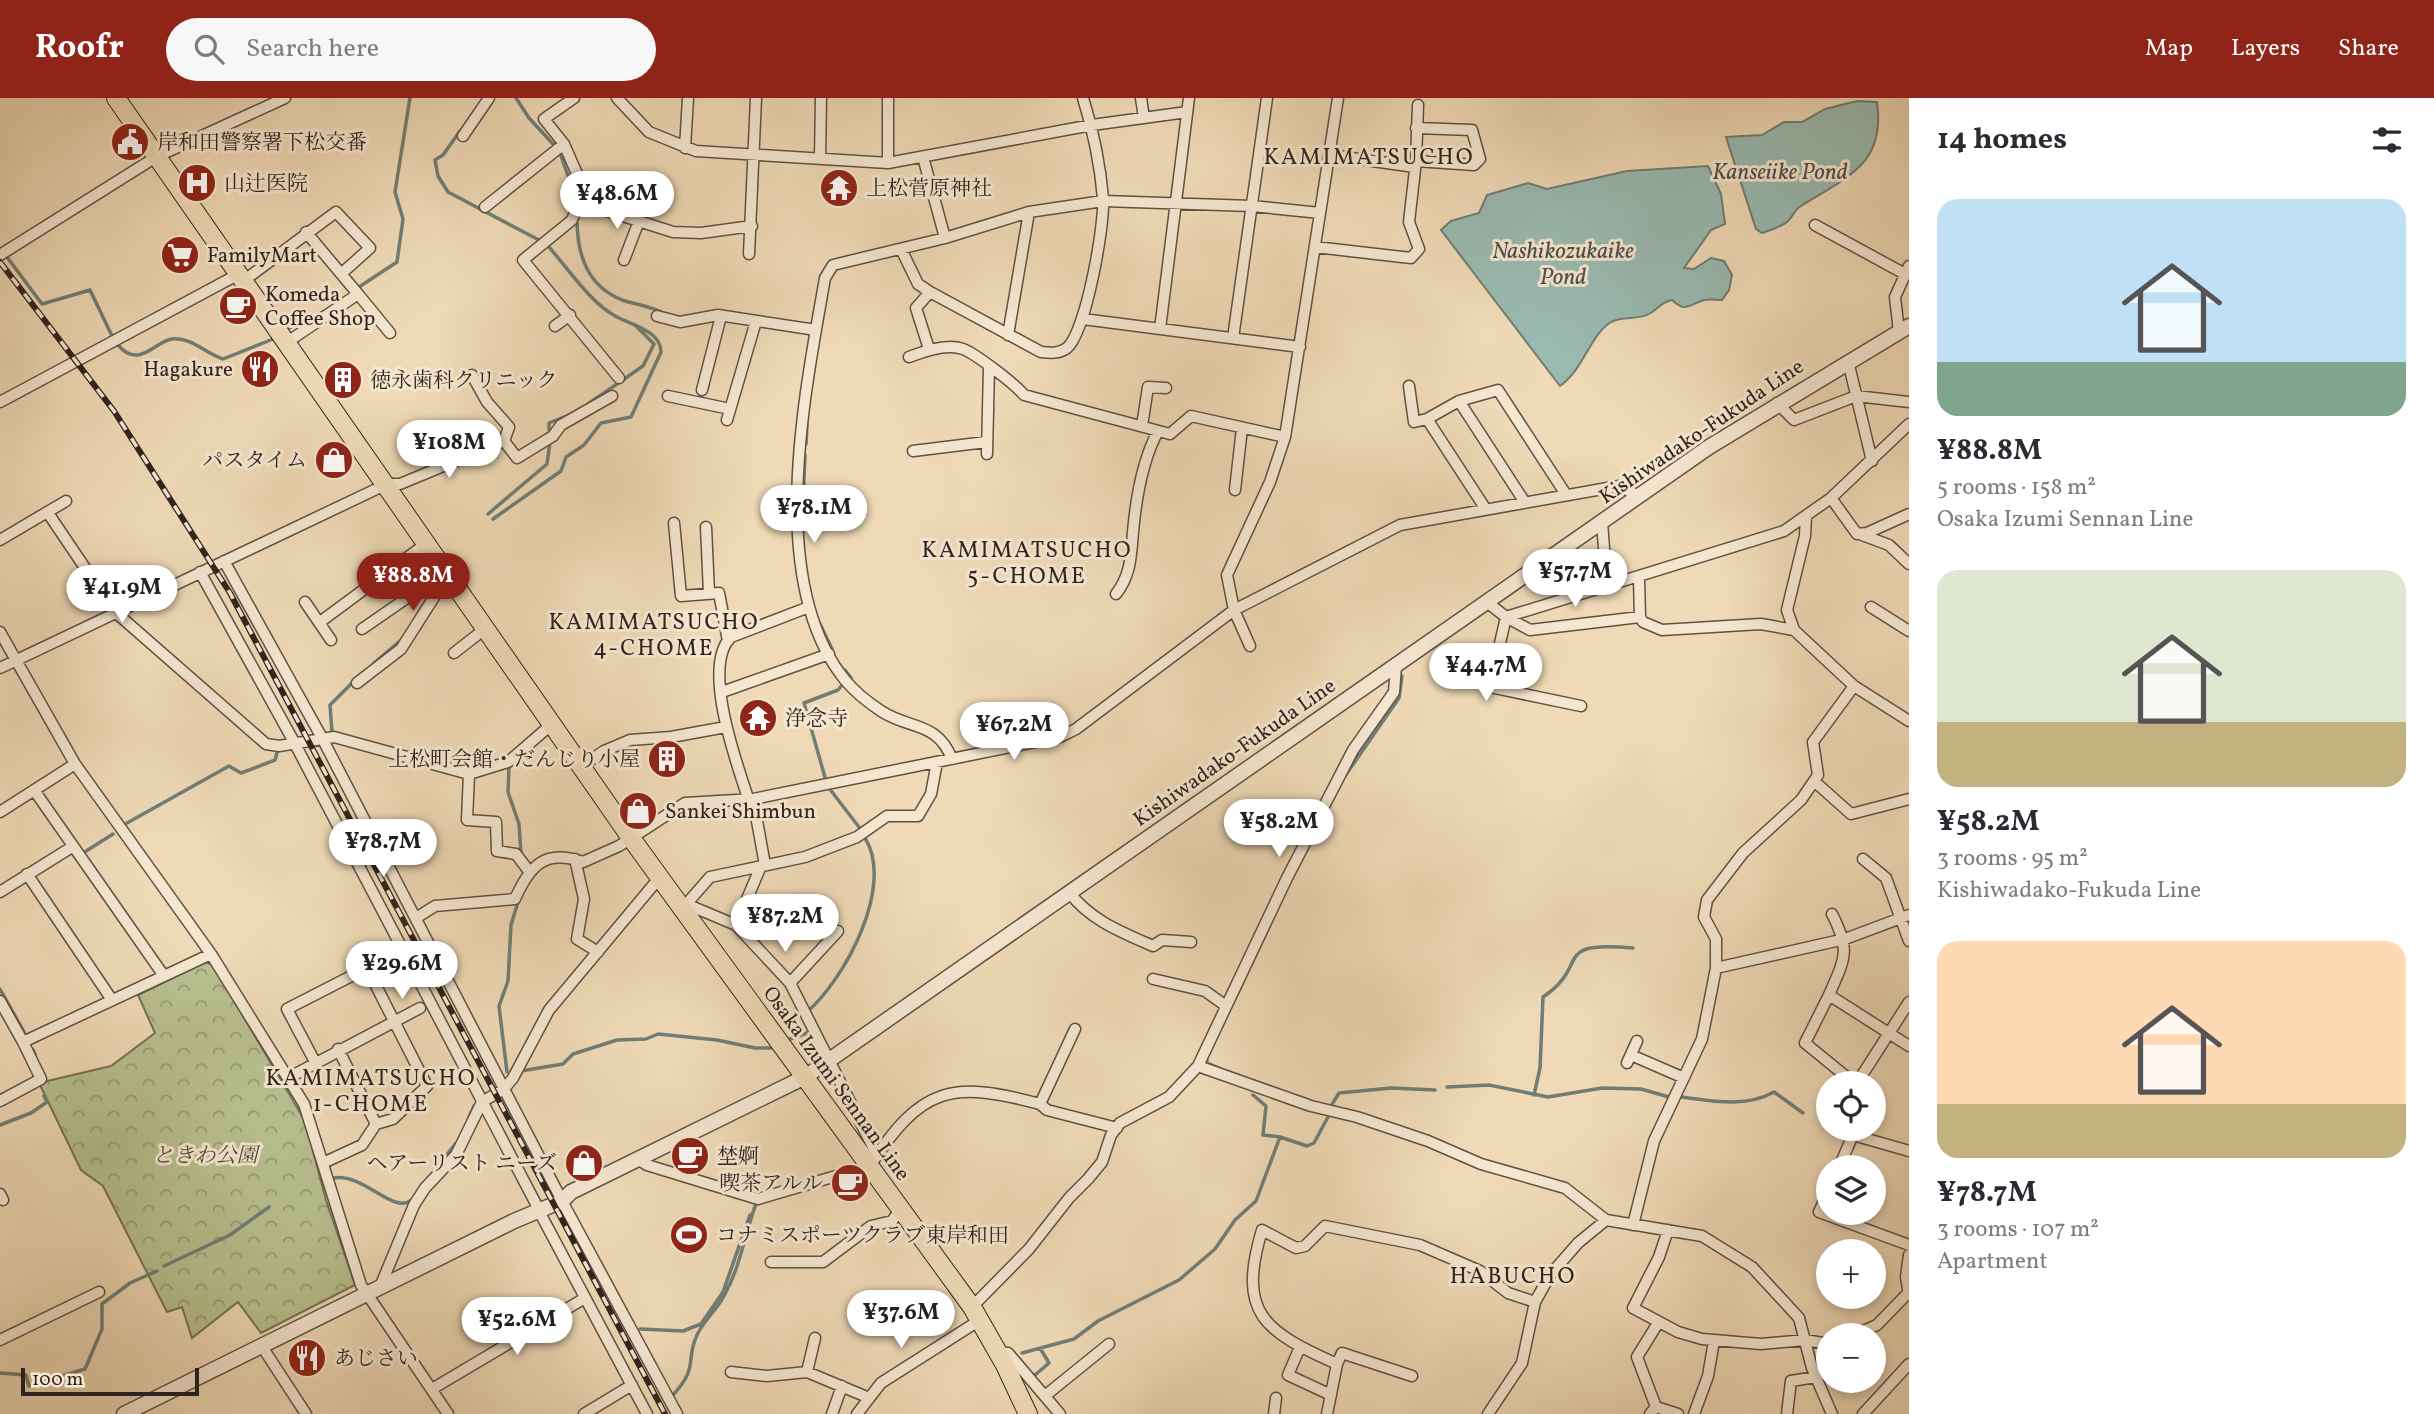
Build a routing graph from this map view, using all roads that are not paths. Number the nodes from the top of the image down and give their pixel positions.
1 (116, 98) edge
2 (285, 98) edge
3 (489, 98) edge
4 (574, 98) edge
5 (617, 98) edge
6 (688, 98) edge
7 (756, 98) edge
8 (821, 98) edge
9 (888, 98) edge
10 (1083, 98) edge
11 (1141, 98) edge
12 (1189, 98) edge
13 (1267, 98) edge
14 (1338, 98) edge
15 (1418, 105) dead end
16 (1187, 112) junction
17 (1144, 118) junction
18 (1092, 125) junction
19 (1416, 128) junction
20 (463, 136) dead end
21 (564, 144) junction
22 (685, 148) junction
23 (1330, 155) junction
24 (755, 156) junction
25 (156, 157) junction
26 (923, 157) junction
27 (820, 159) junction
28 (888, 163) junction
29 (1416, 164) junction
30 (588, 199) junction
31 (1103, 201) junction
32 (1177, 203) junction
33 (1252, 206) junction
34 (485, 207) dead end
35 (1029, 212) junction
36 (1320, 213) junction
37 (639, 221) junction
38 (1815, 225) dead end
39 (752, 226) junction
40 (306, 232) junction
41 (945, 238) junction
42 (1315, 247) junction
43 (901, 249) junction
44 (749, 254) dead end
45 (0, 256) edge
46 (624, 260) dead end
47 (1907, 270) edge
48 (341, 274) junction
49 (240, 279) junction
50 (930, 292) junction
51 (358, 294) junction
52 (570, 315) junction
53 (657, 316) dead end
54 (721, 316) junction
55 (1083, 319) junction
56 (755, 321) junction
57 (555, 326) dead end
58 (1160, 329) junction
59 (1904, 329) edge
60 (816, 330) junction
61 (390, 333) dead end
62 (1008, 335) junction
63 (1233, 338) junction
64 (286, 343) junction
65 (1300, 347) junction
66 (929, 349) junction
67 (909, 357) dead end
68 (1848, 360) junction
69 (989, 367) junction
70 (472, 375) dead end
71 (619, 378) dead end
72 (1409, 386) dead end
73 (1166, 388) dead end
74 (702, 390) dead end
75 (612, 396) dead end
76 (668, 396) dead end
77 (1856, 396) junction
78 (1460, 401) junction
79 (0, 402) edge
80 (1909, 402) edge
81 (1777, 403) junction
82 (1427, 419) junction
83 (1909, 424) edge
84 (1142, 426) junction
85 (1242, 428) junction
86 (1158, 431) junction
87 (1285, 438) junction
88 (504, 440) junction
89 (986, 442) junction
90 (913, 451) dead end
91 (987, 454) dead end
92 (1872, 461) junction
93 (387, 484) junction
94 (1234, 490) dead end
95 (1565, 493) junction
96 (1639, 496) junction
97 (1831, 498) junction
98 (66, 501) dead end
99 (1524, 501) junction
100 (1485, 508) junction
101 (48, 513) junction
102 (1909, 514) edge
103 (1805, 516) junction
104 (1602, 522) junction
105 (674, 523) dead end
106 (706, 527) dead end
107 (1857, 534) junction
108 (0, 540) edge
109 (427, 543) junction
110 (224, 561) junction
111 (1909, 564) edge
112 (200, 572) junction
113 (449, 576) junction
114 (1639, 579) junction
115 (1607, 588) junction
116 (709, 593) junction
117 (1116, 594) dead end
118 (306, 602) dead end
119 (1488, 603) junction
120 (809, 607) junction
121 (1871, 607) dead end
122 (1234, 610) junction
123 (114, 611) junction
124 (1506, 617) junction
125 (1640, 617) junction
126 (320, 622) junction
127 (486, 628) junction
128 (362, 629) dead end
129 (1794, 630) junction
130 (1909, 631) edge
131 (0, 632) edge
132 (331, 640) dead end
133 (728, 641) junction
134 (1250, 646) dead end
135 (454, 653) dead end
136 (829, 654) junction
137 (18, 660) junction
138 (1396, 666) junction
139 (0, 668) edge
140 (357, 683) dead end
141 (1854, 686) junction
142 (722, 692) junction
143 (1581, 706) dead end
144 (1909, 721) edge
145 (552, 724) junction
146 (726, 727) junction
147 (322, 738) junction
148 (294, 742) junction
149 (952, 759) junction
150 (937, 762) junction
151 (75, 764) junction
152 (582, 766) junction
153 (470, 774) junction
154 (1814, 781) junction
155 (34, 790) junction
156 (751, 799) junction
157 (1909, 799) edge
158 (0, 811) edge
159 (631, 838) junction
160 (72, 847) junction
161 (575, 859) junction
162 (1863, 859) dead end
163 (763, 866) junction
164 (528, 870) junction
165 (27, 874) junction
166 (660, 877) junction
167 (0, 892) edge
168 (1069, 892) junction
169 (684, 906) junction
170 (1832, 914) dead end
171 (1906, 916) edge
172 (416, 918) junction
173 (736, 925) junction
174 (838, 931) dead end
175 (1845, 939) junction
176 (1909, 941) edge
177 (1191, 942) dead end
178 (598, 953) junction
179 (211, 954) junction
180 (1716, 968) junction
181 (164, 976) junction
182 (1153, 979) dead end
183 (790, 983) junction
184 (1829, 995) junction
185 (112, 1000) junction
186 (0, 1001) edge
187 (1909, 1002) edge
188 (1226, 1006) junction
189 (419, 1008) dead end
190 (5, 1020) edge
191 (395, 1021) junction
192 (1075, 1029) dead end
193 (1891, 1034) junction
194 (1637, 1041) dead end
195 (23, 1042) junction
196 (1909, 1046) edge
197 (338, 1049) junction
198 (829, 1059) junction
199 (315, 1062) junction
200 (1198, 1066) junction
201 (1840, 1071) edge
202 (1864, 1071) edge
203 (288, 1077) junction
204 (804, 1077) junction
205 (1684, 1078) junction
206 (504, 1089) junction
207 (0, 1101) edge
208 (482, 1101) junction
209 (1040, 1104) junction
210 (376, 1124) junction
211 (1116, 1128) junction
212 (1909, 1151) edge
213 (1844, 1155) edge
214 (638, 1159) junction
215 (874, 1161) junction
216 (323, 1163) junction
217 (564, 1196) junction
218 (538, 1208) junction
219 (901, 1209) junction
220 (1606, 1220) junction
221 (1633, 1225) junction
222 (1854, 1225) edge
223 (1668, 1230) junction
224 (1909, 1245) edge
225 (1909, 1255) edge
226 (771, 1262) dead end
227 (380, 1287) junction
228 (99, 1292) dead end
229 (366, 1293) junction
230 (1909, 1294) edge
231 (585, 1298) junction
232 (1535, 1301) junction
233 (976, 1313) junction
234 (1658, 1323) junction
235 (1878, 1323) edge
236 (815, 1338) dead end
237 (0, 1340) edge
238 (1805, 1340) junction
239 (1714, 1341) junction
240 (1816, 1342) edge
241 (1109, 1344) dead end
242 (261, 1345) junction
243 (1300, 1347) junction
244 (998, 1352) junction
245 (1337, 1364) junction
246 (1909, 1366) edge
247 (731, 1372) dead end
248 (807, 1372) junction
249 (1412, 1376) dead end
250 (1816, 1377) joint
251 (632, 1385) junction
252 (842, 1386) junction
253 (432, 1389) junction
254 (1823, 1393) edge
255 (1046, 1395) junction
256 (1331, 1395) junction
257 (867, 1397) junction
258 (1276, 1398) dead end
259 (1653, 1411) edge
260 (124, 1414) edge
261 (306, 1414) edge
262 (448, 1414) edge
263 (584, 1414) edge
264 (647, 1414) edge
265 (677, 1414) edge
266 (832, 1414) edge
267 (857, 1414) edge
268 (1028, 1414) edge
269 (1060, 1414) edge
270 (1274, 1414) edge
271 (1327, 1414) edge
272 (1488, 1414) edge
273 (1678, 1414) edge
274 (1694, 1414) edge
275 (1787, 1414) edge
276 (1832, 1414) edge
277 (1863, 1414) edge

1 - 25 main road, Osaka Izumi Sennan Line
2 - 25 street
3 - 20 street
4 - 21 street
5 - 22 street
6 - 22 street
7 - 24 street
8 - 27 street
9 - 28 street
10 - 18 street
11 - 17 street
12 - 16 street
13 - 33 street
14 - 23 street
15 - 19 street
16 - 17 street
16 - 32 street
17 - 18 street
18 - 26 street
18 - 31 street
19 - 29 street
19 - 29 street
21 - 30 street
21 - 34 street
22 - 24 street
23 - 29 street
23 - 36 street
24 - 27 street
24 - 39 street
25 - 45 street
25 - 49 main road, Osaka Izumi Sennan Line
26 - 28 street
26 - 41 street
27 - 28 street
29 - 42 street
30 - 37 street
30 - 52 street
31 - 32 street
31 - 35 street
31 - 55 street
32 - 33 street
32 - 58 street
33 - 36 street
33 - 63 street
35 - 41 street
35 - 62 street
36 - 42 street
37 - 39 street
37 - 46 street
38 - 47 street
39 - 44 street
40 - 48 street
40 - 48 street
40 - 49 street
41 - 43 street
42 - 65 street
43 - 50 street
43 - 60 street
47 - 59 street
48 - 51 street
49 - 64 main road, Osaka Izumi Sennan Line
49 - 79 street
50 - 62 street
50 - 66 street
51 - 61 street
51 - 64 street
52 - 57 street
52 - 71 street
53 - 54 street
54 - 56 street
54 - 74 street
55 - 58 street
55 - 62 street
56 - 60 street
56 - 76 street
58 - 63 street
59 - 68 street, Kishiwadako-Fukuda Line
60 - 120 street
63 - 65 street
64 - 93 main road, Osaka Izumi Sennan Line
65 - 87 street
66 - 67 street
66 - 69 street
68 - 77 street
68 - 81 street, Kishiwadako-Fukuda Line
69 - 84 street
69 - 89 street
70 - 88 street
72 - 82 street
73 - 84 street
75 - 88 street
77 - 80 street
77 - 81 street
77 - 92 street
78 - 82 street
78 - 95 street
78 - 99 street
81 - 96 street, Kishiwadako-Fukuda Line
82 - 100 street
83 - 92 street
84 - 86 street
85 - 86 street
85 - 87 street
85 - 94 street
86 - 117 street
87 - 122 street
88 - 93 street
89 - 90 street
89 - 91 street
92 - 97 street
93 - 109 main road, Osaka Izumi Sennan Line
93 - 110 street
95 - 96 street
95 - 99 street
96 - 104 street, Kishiwadako-Fukuda Line
97 - 103 street
97 - 107 street
98 - 101 street
99 - 100 street
100 - 122 street
101 - 108 street
101 - 123 street
102 - 107 street
103 - 114 street
103 - 129 street
104 - 115 street
104 - 119 street, Kishiwadako-Fukuda Line
105 - 116 street
106 - 116 street
107 - 111 street
109 - 113 main road, Osaka Izumi Sennan Line
109 - 126 street
110 - 112 street
110 - 147 street
112 - 123 street
112 - 148 street
113 - 127 main road, Osaka Izumi Sennan Line
113 - 128 street
113 - 140 street
114 - 115 street
114 - 125 street
115 - 124 street
116 - 133 street
118 - 126 street
119 - 124 street
119 - 138 street, Kishiwadako-Fukuda Line
120 - 133 street
120 - 136 street
121 - 130 street
122 - 134 street
122 - 149 street
123 - 137 street
123 - 148 street
124 - 125 street
124 - 143 street
125 - 129 street
126 - 132 street
127 - 135 street
127 - 145 main road, Osaka Izumi Sennan Line
129 - 141 street
131 - 137 street
133 - 142 street
136 - 142 street
136 - 149 street
137 - 139 street
137 - 151 street
138 - 168 street, Kishiwadako-Fukuda Line
138 - 188 street
141 - 144 street
141 - 154 street
142 - 146 street
145 - 152 main road, Osaka Izumi Sennan Line
145 - 153 street
146 - 152 street
146 - 156 street
147 - 148 street
147 - 153 street
147 - 172 street
148 - 208 street
149 - 150 street
150 - 156 street
150 - 163 street
151 - 155 street
151 - 179 street
152 - 159 main road, Osaka Izumi Sennan Line
153 - 164 street
154 - 157 street
154 - 180 street
155 - 158 street
155 - 160 street
156 - 159 street
156 - 163 street
159 - 161 street
159 - 166 main road, Osaka Izumi Sennan Line
160 - 165 street
160 - 181 street
161 - 164 street
161 - 178 street
162 - 171 street
163 - 169 street
163 - 173 street
164 - 172 street
165 - 167 street
165 - 185 street
166 - 169 main road, Osaka Izumi Sennan Line
166 - 178 street
168 - 177 street
168 - 198 street, Kishiwadako-Fukuda Line
169 - 173 street
169 - 204 main road, Osaka Izumi Sennan Line
170 - 175 street
171 - 175 street
171 - 176 street
172 - 206 street
173 - 183 street
174 - 183 street
175 - 180 street
175 - 184 street
178 - 206 street
179 - 181 street
179 - 203 street
180 - 205 street
181 - 185 street
182 - 188 street
183 - 198 street
184 - 193 street
184 - 201 street
185 - 195 street
186 - 190 street
187 - 193 street
188 - 200 street
189 - 191 street
190 - 195 street
191 - 197 street
191 - 199 street
191 - 210 street
192 - 209 street
193 - 196 street
193 - 202 street
194 - 205 street
195 - 207 street
197 - 199 street
197 - 210 street
198 - 204 street, Kishiwadako-Fukuda Line
198 - 215 street
199 - 203 street
200 - 211 street
200 - 220 street
203 - 216 street
204 - 214 street, Kishiwadako-Fukuda Line
204 - 215 main road, Osaka Izumi Sennan Line
205 - 221 street
206 - 208 street
206 - 217 street
208 - 218 street
208 - 227 street
209 - 211 street
209 - 215 street
210 - 216 street
211 - 233 street
212 - 213 street
214 - 215 street
214 - 217 street, Kishiwadako-Fukuda Line
215 - 219 main road, Osaka Izumi Sennan Line
216 - 229 street
217 - 218 street, Kishiwadako-Fukuda Line
217 - 265 street
218 - 227 street, Kishiwadako-Fukuda Line
218 - 231 street
219 - 226 street
219 - 233 main road, Osaka Izumi Sennan Line
220 - 221 street
220 - 232 street
221 - 223 street
222 - 224 street
223 - 234 street
223 - 238 street
225 - 230 street
227 - 229 street, Kishiwadako-Fukuda Line
228 - 237 street
229 - 242 street, Kishiwadako-Fukuda Line
229 - 253 street
230 - 235 street
231 - 251 street
231 - 253 street
232 - 243 street
232 - 272 street
233 - 244 main road, Osaka Izumi Sennan Line
233 - 257 street
234 - 239 street
234 - 259 street
236 - 248 street
238 - 239 street
238 - 240 street
238 - 250 street
239 - 274 street
241 - 255 street
242 - 260 street, Kishiwadako-Fukuda Line
242 - 261 street
243 - 245 street
243 - 256 street
244 - 255 street
244 - 268 main road, Osaka Izumi Sennan Line
245 - 249 street
245 - 256 street
246 - 277 street
247 - 248 street
248 - 252 street
250 - 275 street
251 - 263 street
251 - 264 street
252 - 257 street
252 - 266 street
253 - 262 street
254 - 276 street
255 - 269 street
256 - 271 street
257 - 267 street
258 - 270 street
259 - 273 street

